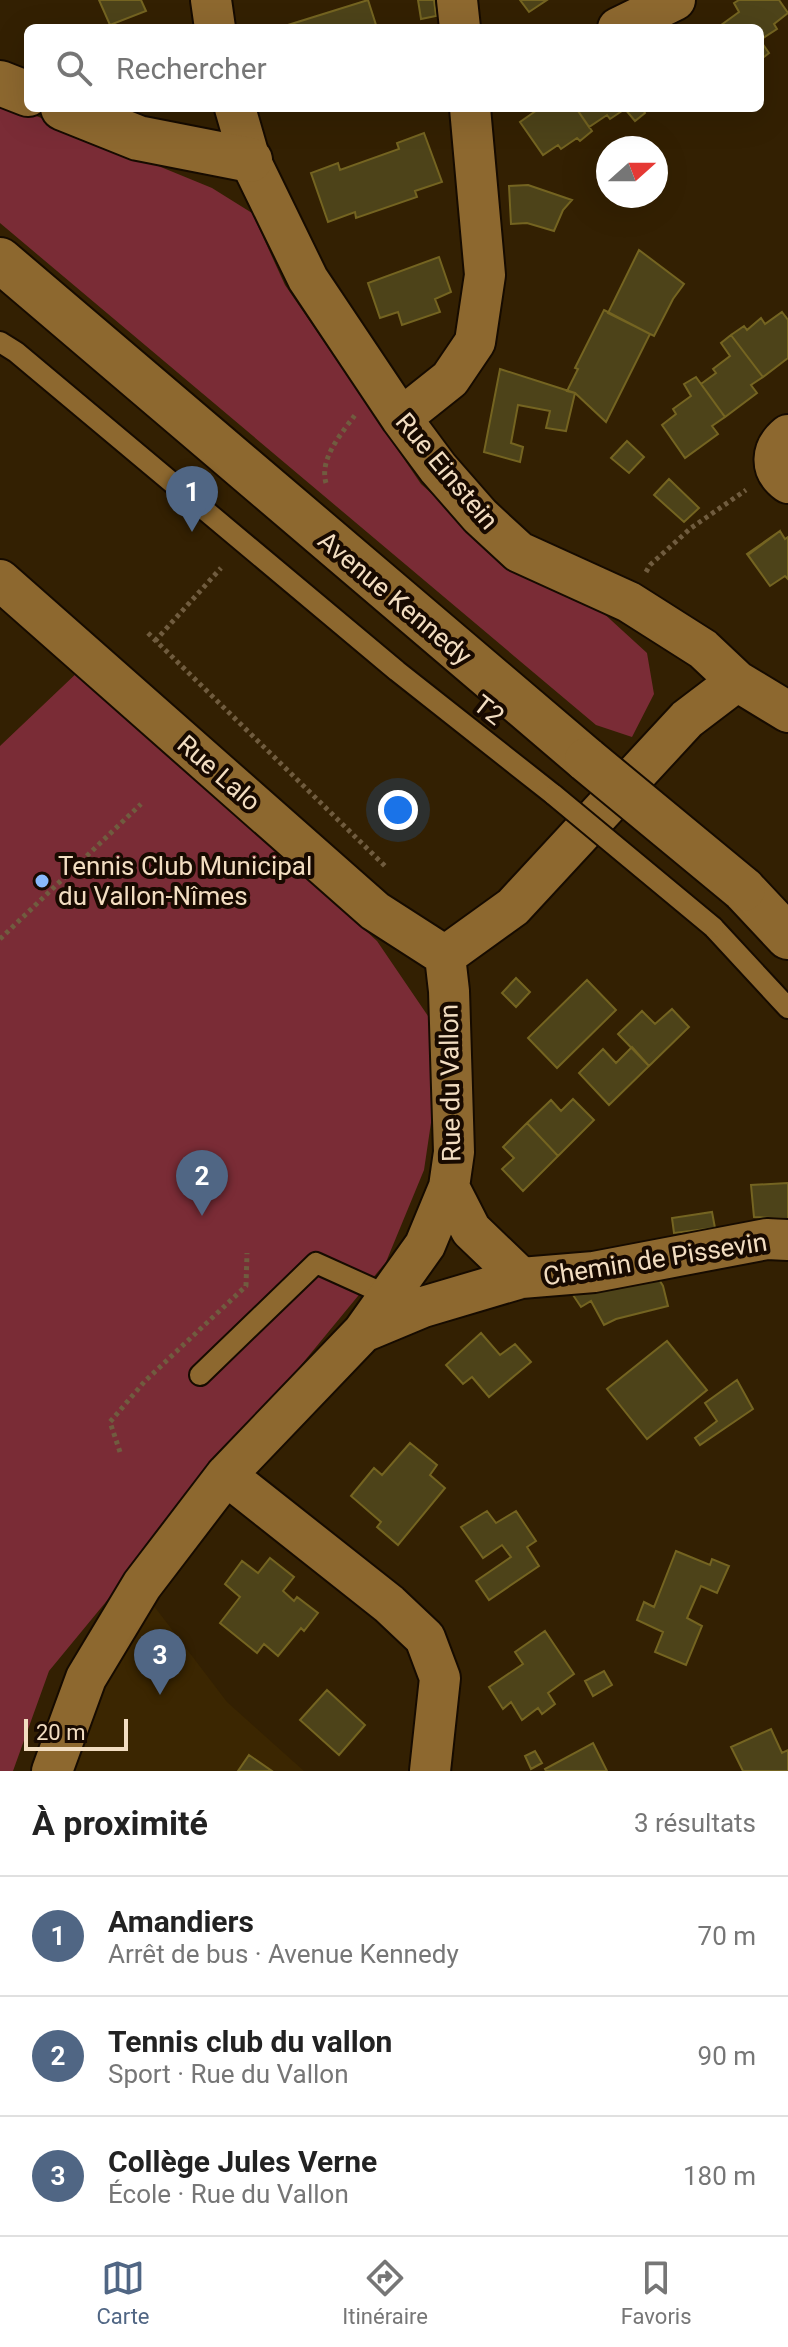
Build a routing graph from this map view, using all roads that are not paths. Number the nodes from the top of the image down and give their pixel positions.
1 (211, 0) edge
2 (457, 0) edge
3 (667, 1) edge
4 (214, 24) edge
5 (460, 24) edge
6 (627, 24) edge
7 (0, 83) edge
8 (24, 92) edge
9 (73, 112) edge
10 (236, 112) edge
11 (470, 112) edge
12 (250, 160) junction
13 (0, 260) edge
14 (0, 342) edge
15 (401, 418) junction
16 (788, 435) edge
17 (784, 480) edge
18 (0, 580) edge
19 (788, 678) edge
20 (737, 681) junction
21 (788, 712) edge
22 (788, 937) edge
23 (445, 956) junction
24 (788, 1008) edge
25 (449, 1187) junction
26 (788, 1240) edge
27 (521, 1278) junction
28 (389, 1296) junction
29 (363, 1332) junction
30 (200, 1375) dead end
31 (226, 1475) junction
32 (52, 1771) edge
33 (430, 1771) edge

1 - 4 street
2 - 5 street
3 - 6 street
7 - 8 main road
9 - 12 main road
10 - 12 street, Rue Einstein
11 - 15 street
12 - 15 street, Rue Einstein
13 - 22 main road, Avenue Kennedy, bridge
14 - 24 lane, T2, bridge
15 - 20 street, Rue Einstein
16 - 17 street
18 - 23 street, Rue Lalo
19 - 20 street
20 - 21 street, Rue Einstein
20 - 23 street
23 - 25 street, Rue du Vallon
25 - 27 street, Chemin de Pissevin
25 - 28 street, Rue du Vallon
26 - 27 street, Chemin de Pissevin
27 - 29 street, Chemin de Pissevin
28 - 29 street, Rue du Vallon
28 - 30 lane
29 - 31 street, Rue du Vallon
31 - 32 street, Rue du Vallon
31 - 33 street

